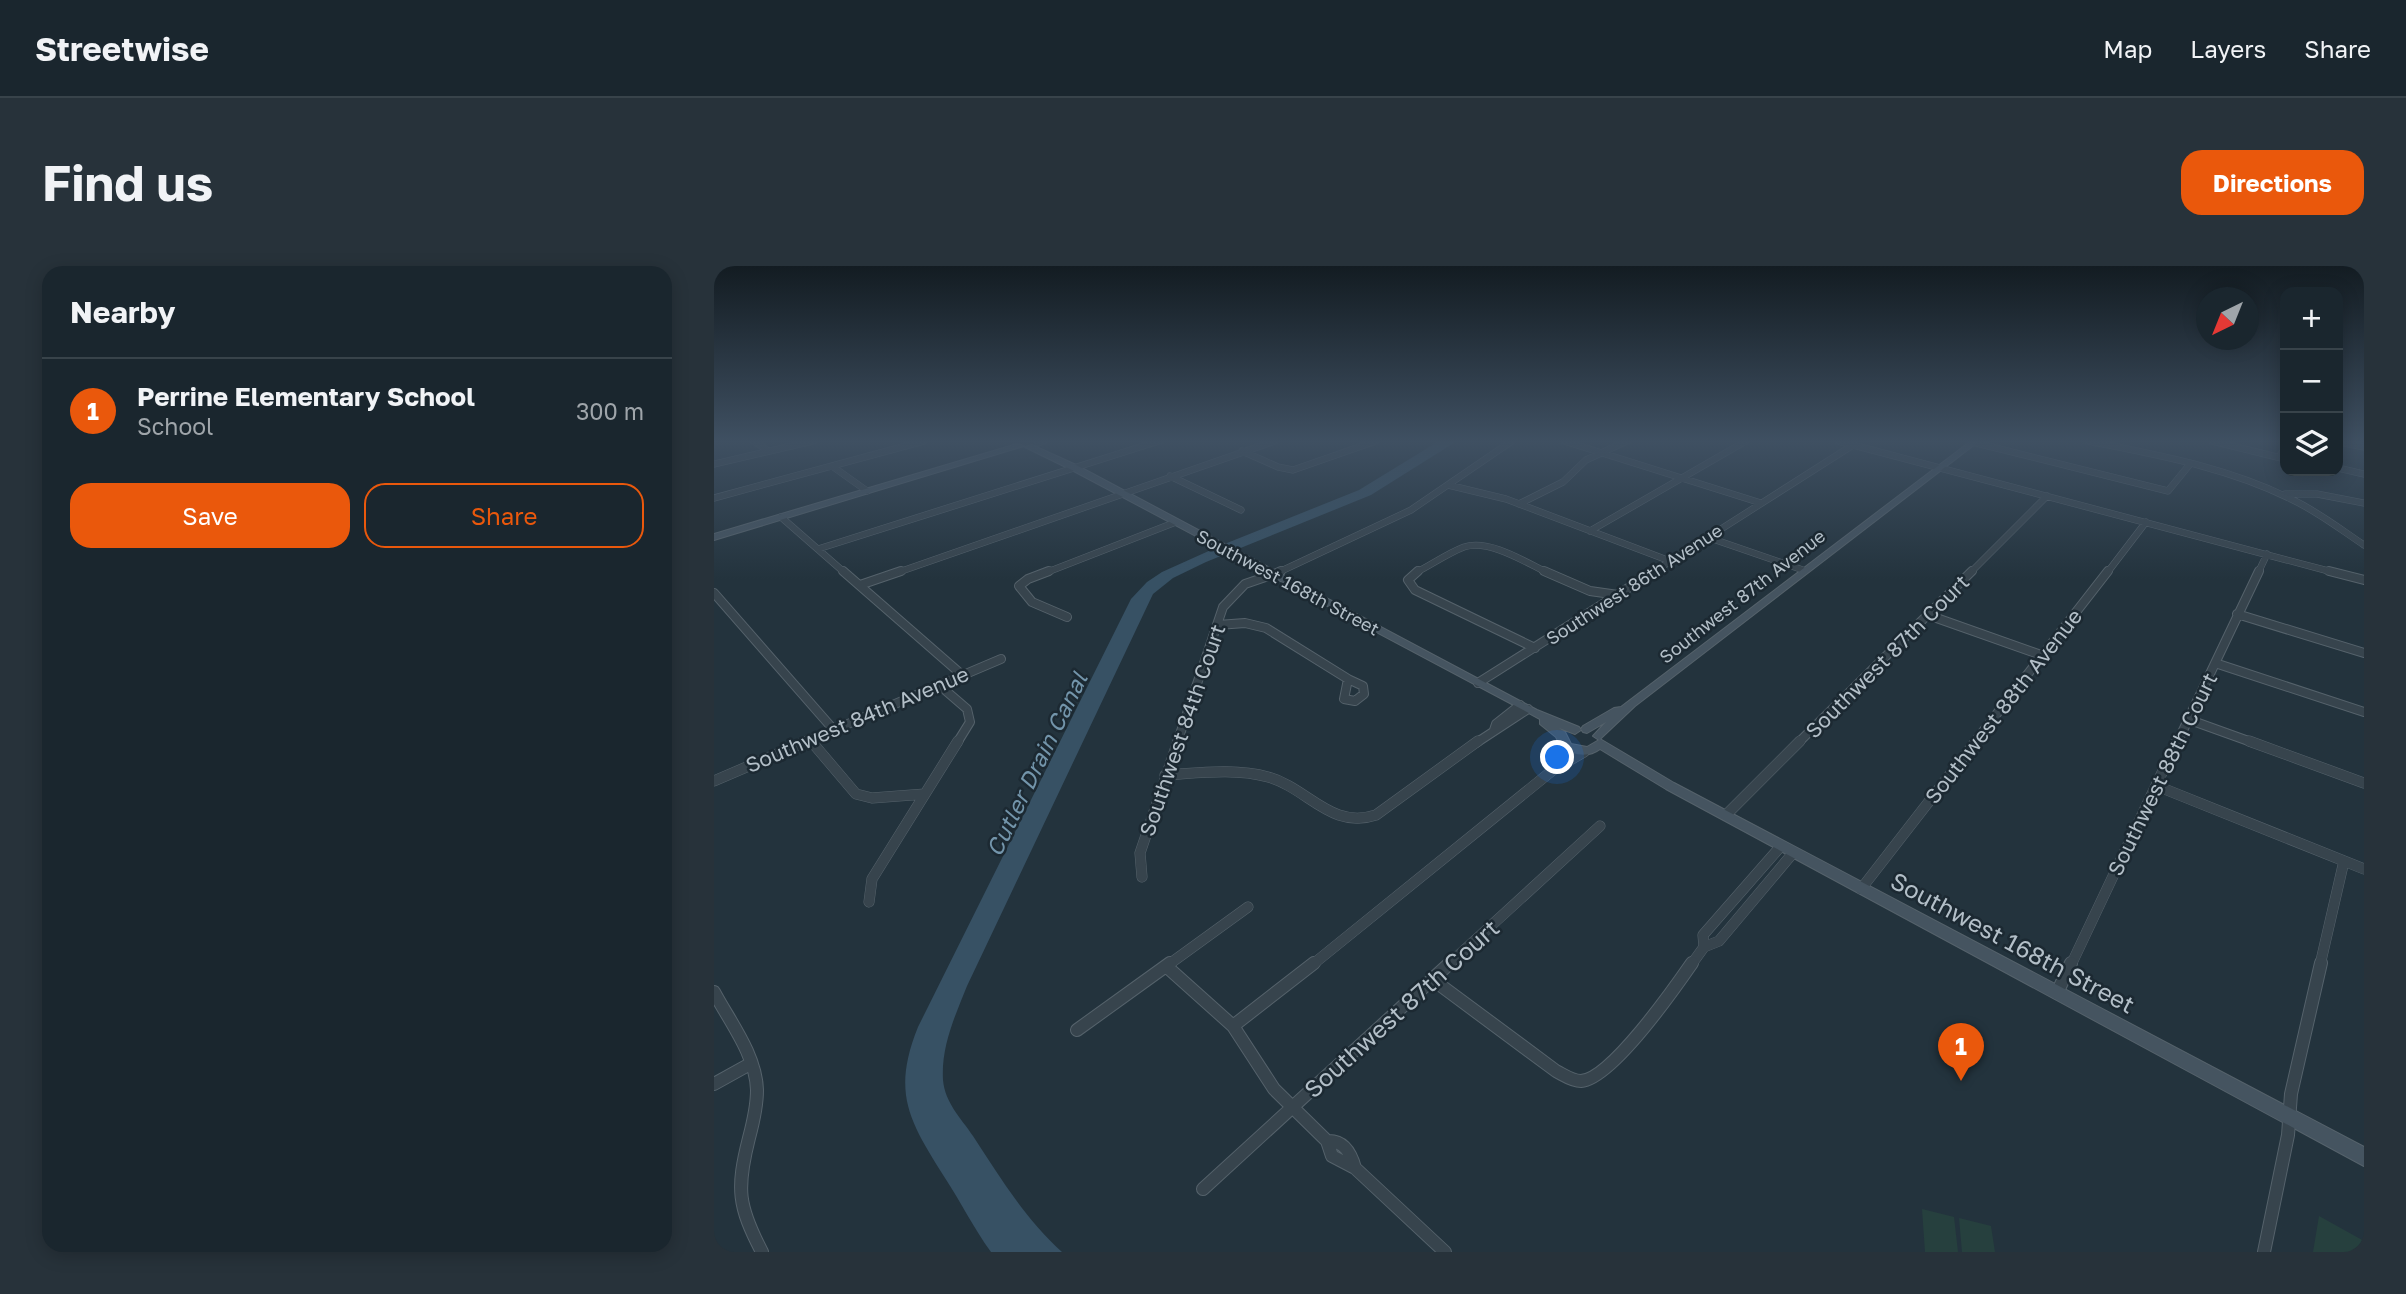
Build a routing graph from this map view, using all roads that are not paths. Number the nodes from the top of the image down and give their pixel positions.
1 (755, 487) edge
2 (861, 487) edge
3 (881, 487) edge
4 (1011, 487) edge
5 (1110, 487) edge
6 (1138, 487) edge
7 (1193, 487) edge
8 (1445, 487) edge
9 (1456, 487) edge
10 (1553, 487) edge
11 (1663, 487) edge
12 (1711, 487) edge
13 (1786, 487) edge
14 (1913, 487) edge
15 (2014, 487) edge
16 (2153, 487) edge
17 (2171, 487) edge
18 (2265, 487) edge
19 (867, 491) junction
20 (1121, 493) junction
21 (2284, 494) junction
22 (2047, 496) junction
23 (714, 498) edge
24 (1761, 503) junction
25 (2364, 503) edge
26 (1519, 504) junction
27 (1241, 510) dead end
28 (781, 517) junction
29 (2146, 522) junction
30 (1176, 523) junction
31 (1590, 531) junction
32 (714, 537) edge
33 (1707, 537) junction
34 (2364, 545) edge
35 (818, 549) junction
36 (2267, 554) junction
37 (1670, 561) junction
38 (1803, 570) junction
39 (1274, 574) junction
40 (2364, 580) edge
41 (860, 585) junction
42 (1589, 590) junction
43 (714, 593) edge
44 (1618, 594) junction
45 (1603, 604) junction
46 (2237, 614) junction
47 (1928, 615) junction
48 (1067, 617) dead end
49 (1218, 625) junction
50 (1535, 648) junction
51 (2364, 653) edge
52 (2040, 655) junction
53 (1000, 659) dead end
54 (2215, 663) junction
55 (961, 674) junction
56 (1348, 679) dead end
57 (1478, 683) junction
58 (938, 684) junction
59 (1631, 704) junction
60 (1527, 709) junction
61 (2364, 712) edge
62 (2190, 720) junction
63 (833, 729) junction
64 (1581, 729) junction
65 (809, 739) junction
66 (1600, 740) junction
67 (1565, 742) junction
68 (1587, 751) junction
69 (1640, 769) junction
70 (1553, 770) junction
71 (1166, 775) junction
72 (714, 781) edge
73 (2364, 783) edge
74 (2157, 786) junction
75 (925, 794) junction
76 (1726, 815) junction
77 (1600, 826) dead end
78 (1780, 846) junction
79 (1793, 853) junction
80 (2344, 861) junction
81 (2364, 869) edge
82 (1142, 877) dead end
83 (1861, 889) junction
84 (869, 902) dead end
85 (1248, 907) dead end
86 (1704, 947) junction
87 (1166, 967) junction
88 (1432, 979) junction
89 (714, 992) edge
90 (2057, 993) junction
91 (1233, 1026) junction
92 (1077, 1030) dead end
93 (750, 1064) junction
94 (714, 1084) edge
95 (1292, 1107) junction
96 (2290, 1118) junction
97 (2364, 1157) edge
98 (1203, 1189) dead end
99 (762, 1252) edge
100 (1445, 1252) edge
101 (2264, 1252) edge

1 - 23 street
2 - 19 street
3 - 19 street
4 - 35 street
5 - 20 street, Southwest 168th Street
6 - 20 street
7 - 27 street
8 - 39 street
9 - 26 street
10 - 26 street
11 - 31 street
12 - 24 street
13 - 24 street, Southwest 86th Avenue
14 - 38 street, Southwest 87th Avenue
15 - 22 street
16 - 17 street
18 - 21 street
19 - 28 street
20 - 30 street, Southwest 168th Street
20 - 41 street
21 - 25 street
21 - 34 street
22 - 29 street
22 - 47 street, Southwest 87th Court
24 - 33 street, Southwest 86th Avenue
26 - 31 street
28 - 32 street
28 - 35 street
29 - 36 street
29 - 52 street, Southwest 88th Avenue
30 - 39 street, Southwest 168th Street
30 - 48 street
31 - 37 street
33 - 37 street, Southwest 86th Avenue
33 - 38 street
35 - 41 street
36 - 40 street
36 - 46 street, Southwest 88th Court
37 - 44 street, Southwest 86th Avenue
38 - 59 street, Southwest 87th Avenue
39 - 49 street, Southwest 84th Court
39 - 57 street, Southwest 168th Street
41 - 55 street
42 - 44 street
42 - 45 street
42 - 50 street
43 - 63 street
44 - 45 street, Southwest 86th Avenue
45 - 50 street, Southwest 86th Avenue
46 - 51 street
46 - 54 street, Southwest 88th Court
47 - 52 street
47 - 76 street, Southwest 87th Court
49 - 56 street
49 - 71 street, Southwest 84th Court
50 - 57 street, Southwest 86th Avenue
52 - 83 street, Southwest 88th Avenue
53 - 55 street, Southwest 84th Avenue
54 - 61 street
54 - 62 street, Southwest 88th Court
55 - 58 street, Southwest 84th Avenue
57 - 60 street, Southwest 168th Street
58 - 63 street, Southwest 84th Avenue
58 - 75 street
59 - 64 street, Southwest 87th Avenue
59 - 66 street, Southwest 87th Avenue
60 - 64 street, Southwest 168th Street
60 - 67 street, Southwest 168th Street
60 - 71 street
62 - 73 street
62 - 74 street, Southwest 88th Court
63 - 65 street, Southwest 84th Avenue
64 - 66 street, Southwest 168th Street
64 - 67 street, Southwest 87th Avenue
65 - 72 street, Southwest 84th Avenue
65 - 75 street
66 - 68 street, Southwest 87th Avenue
66 - 69 street, Southwest 168th Street
67 - 68 street, Southwest 168th Street
67 - 70 street
68 - 69 street, Southwest 168th Street
68 - 70 street
69 - 76 street, Southwest 168th Street
70 - 91 street
71 - 82 street, Southwest 84th Court
74 - 80 street
74 - 90 street, Southwest 88th Court
75 - 84 street
76 - 78 street, Southwest 168th Street
77 - 88 street, Southwest 87th Court
78 - 79 street, Southwest 168th Street
78 - 86 street
79 - 83 street, Southwest 168th Street
79 - 86 street
80 - 81 street
80 - 96 street
83 - 90 street, Southwest 168th Street
85 - 87 street
86 - 88 street
87 - 91 street
87 - 92 street
88 - 95 street, Southwest 87th Court
89 - 93 street
90 - 96 street, Southwest 168th Street
91 - 95 street
93 - 94 street
93 - 99 street
95 - 98 street, Southwest 87th Court
95 - 100 street
96 - 97 street, Southwest 168th Street
96 - 101 street

